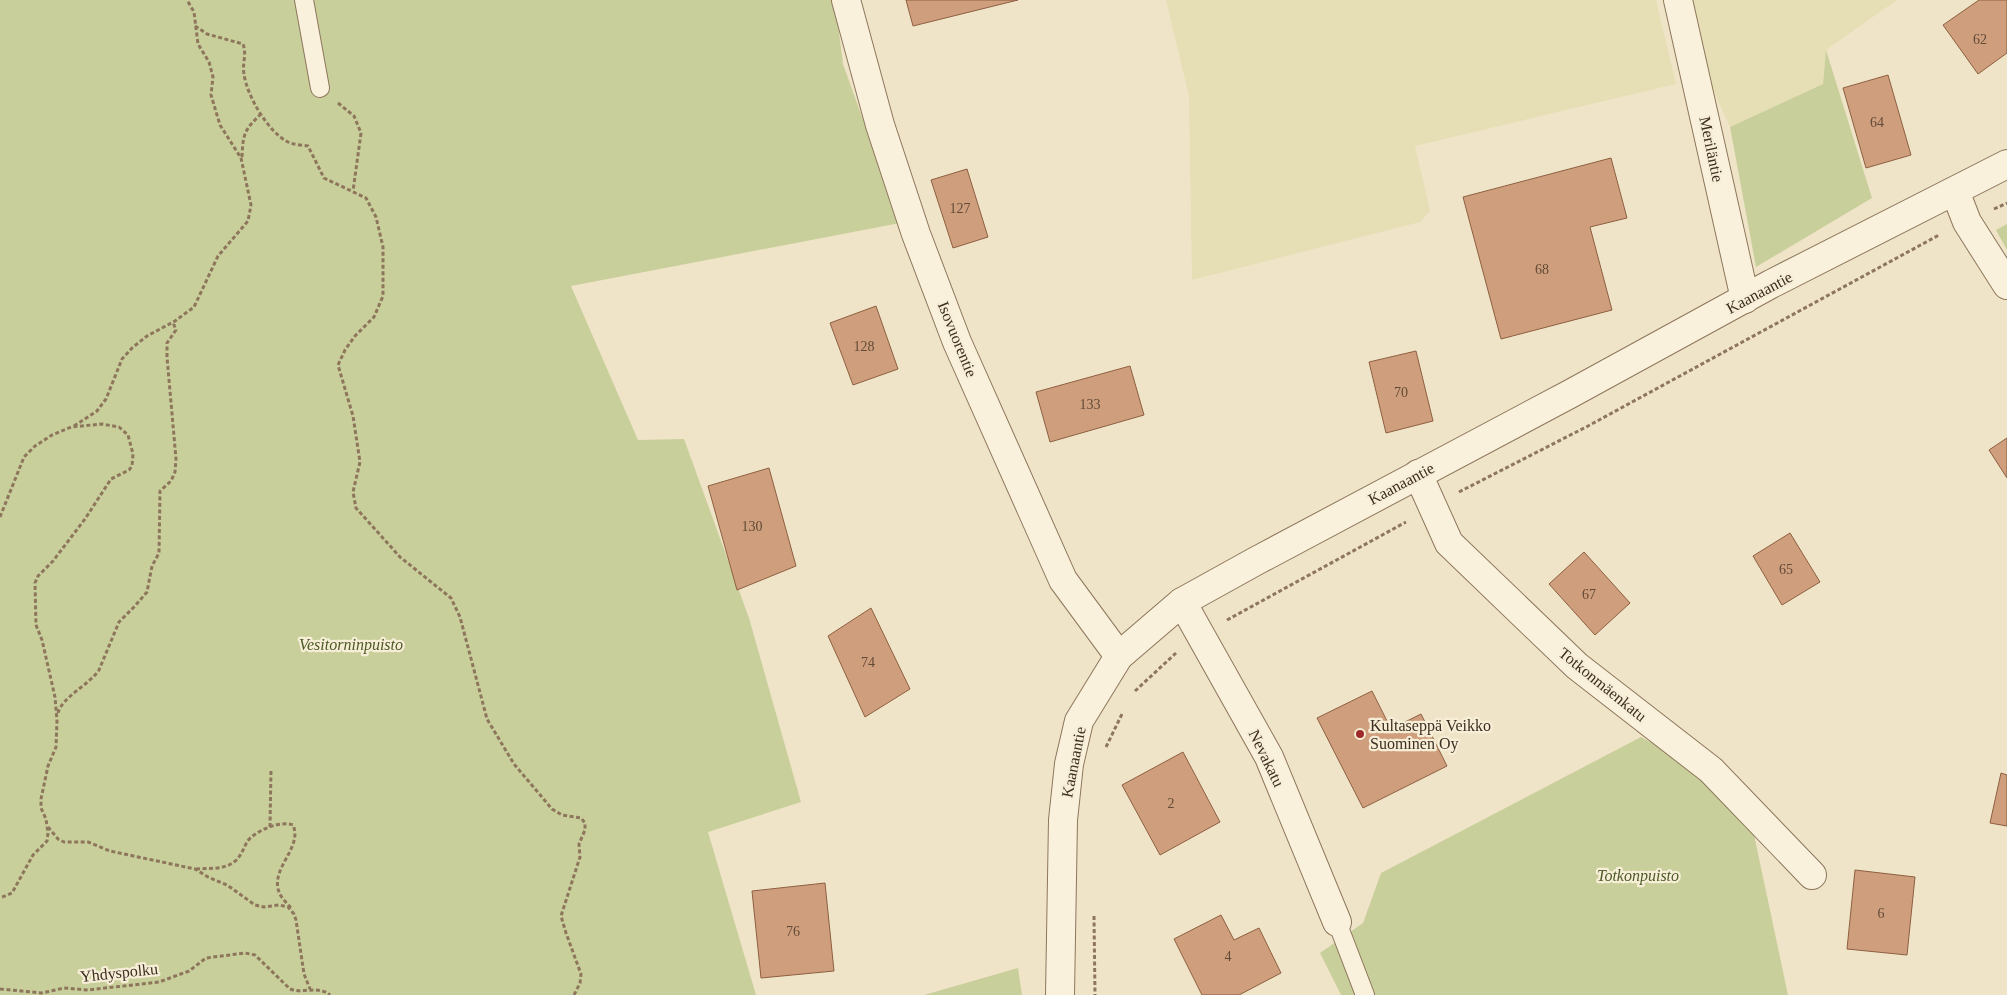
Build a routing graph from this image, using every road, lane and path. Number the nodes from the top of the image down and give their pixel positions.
1 (187, 0) edge
2 (304, 0) edge
3 (846, 0) edge
4 (1678, 0) edge
5 (195, 26) junction
6 (320, 88) joint
7 (261, 114) junction
8 (242, 158) junction
9 (2007, 164) edge
10 (354, 191) junction
11 (1955, 191) junction
12 (2007, 285) edge
13 (1745, 299) junction
14 (175, 321) junction
15 (71, 427) junction
16 (1418, 474) junction
17 (0, 518) edge
18 (1182, 602) junction
19 (1119, 656) junction
20 (57, 721) junction
21 (271, 769) dead end
22 (46, 824) junction
23 (270, 827) junction
24 (195, 869) junction
25 (1812, 876) dead end
26 (0, 898) edge
27 (292, 910) junction
28 (1337, 922) joint
29 (0, 989) edge
30 (310, 989) junction
31 (330, 995) edge
32 (574, 995) edge
33 (1060, 995) edge
34 (1365, 995) edge

1 - 5 path
2 - 6 lane
3 - 19 street, Isovuorentie
4 - 13 street, Meriläntie
5 - 7 path
5 - 8 path
6 - 10 path
7 - 8 path
7 - 10 path
8 - 14 path
9 - 11 street, Kaanaantie
10 - 32 path
11 - 12 street
11 - 13 street, Kaanaantie
13 - 16 street, Kaanaantie
14 - 15 path
14 - 20 path
15 - 17 path
15 - 20 path
16 - 18 street, Kaanaantie
16 - 25 street, Totkonmäenkatu
18 - 19 street, Kaanaantie
18 - 28 street, Nevakatu
19 - 33 street, Kaanaantie
20 - 22 path
21 - 23 path
22 - 24 path
22 - 26 path
23 - 24 path
23 - 27 path
24 - 27 path
27 - 30 path
28 - 34 lane
29 - 30 path, Yhdyspolku
30 - 31 path, Yhdyspolku

